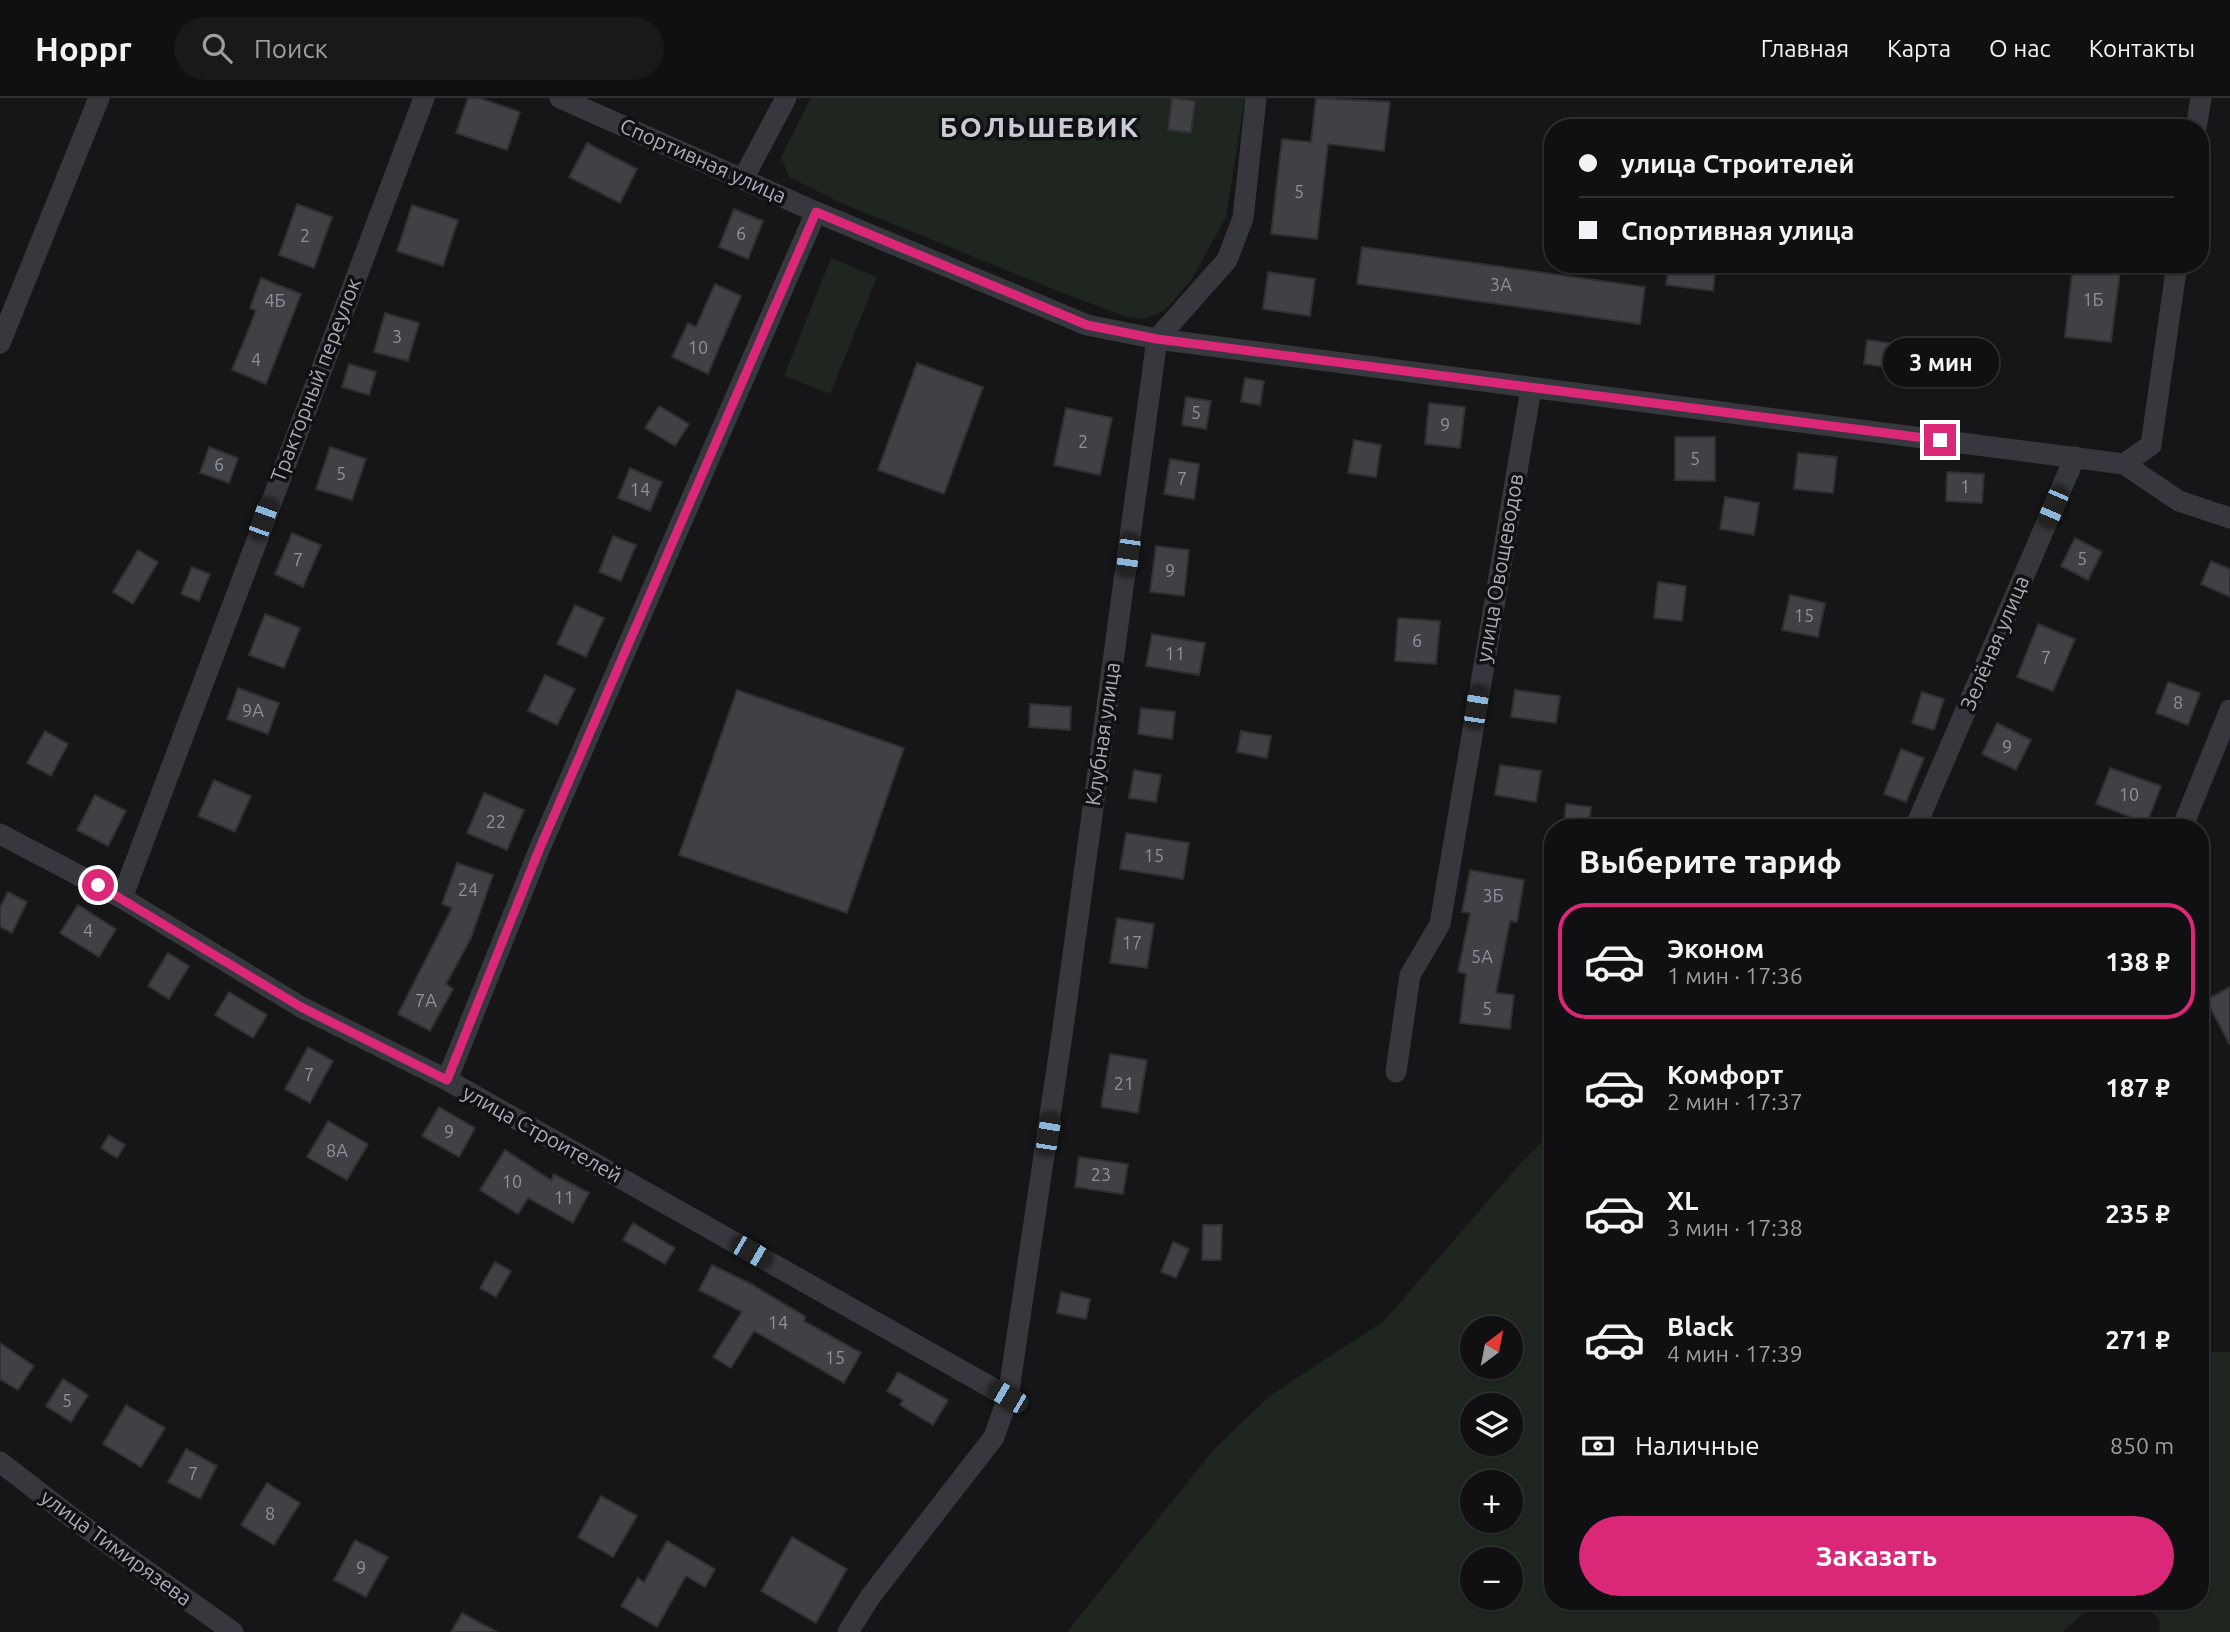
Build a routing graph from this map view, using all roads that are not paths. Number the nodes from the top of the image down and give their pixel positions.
1 (99, 98) edge
2 (424, 98) edge
3 (560, 98) edge
4 (786, 98) edge
5 (1256, 98) edge
6 (2201, 98) edge
7 (2198, 119) edge
8 (743, 179) junction
9 (816, 212) junction
10 (2176, 273) edge
11 (1157, 339) junction
12 (0, 343) edge
13 (1531, 389) junction
14 (2075, 457) junction
15 (2124, 464) junction
16 (2230, 517) edge
17 (2230, 710) edge
18 (1919, 819) edge
19 (2186, 819) edge
20 (0, 834) edge
21 (122, 898) junction
22 (1396, 1072) dead end
23 (447, 1080) junction
24 (1008, 1397) junction
25 (0, 1462) edge
26 (233, 1632) edge
27 (848, 1632) edge

1 - 12 street
2 - 21 street, Тракторный переулок
3 - 8 street, Спортивная улица
4 - 8 street
5 - 11 street
6 - 7 street
8 - 9 street, Спортивная улица
9 - 11 street, Спортивная улица
9 - 23 street
10 - 15 street
11 - 13 street, Спортивная улица
11 - 24 street, Клубная улица
13 - 14 street, Спортивная улица
13 - 22 street, улица Овощеводов
14 - 15 street, Спортивная улица
14 - 18 street, Зелёная улица
15 - 16 street, Спортивная улица
17 - 19 street
20 - 21 street, улица Строителей
21 - 23 street, улица Строителей
23 - 24 street, улица Строителей
24 - 27 street, Клубная улица
25 - 26 street, улица Тимирязева

